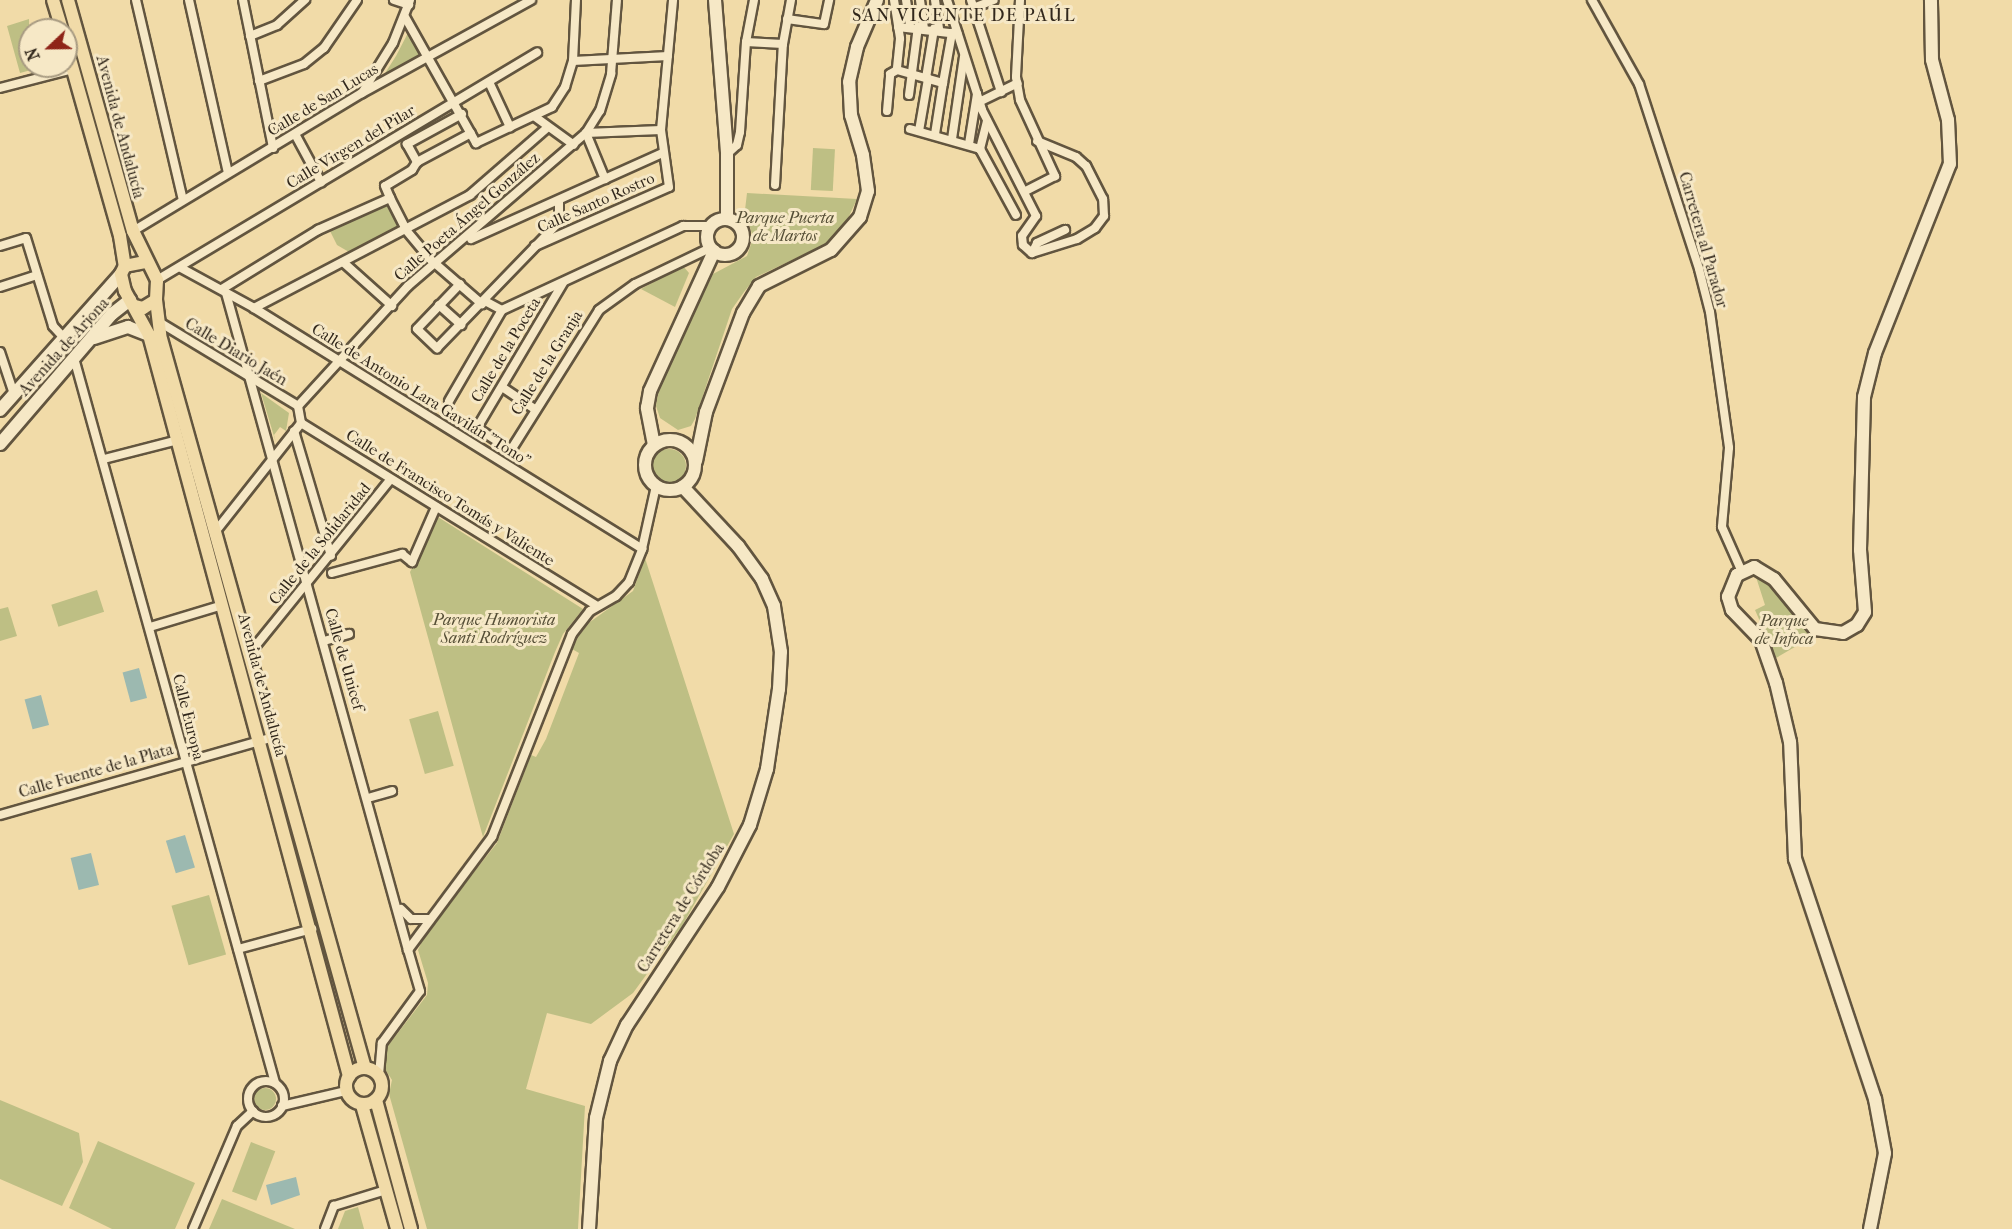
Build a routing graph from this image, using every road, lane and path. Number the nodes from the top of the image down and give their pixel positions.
1 (53, 0) edge
2 (68, 0) edge
3 (136, 0) edge
4 (189, 0) edge
5 (243, 0) edge
6 (296, 0) edge
7 (304, 0) edge
8 (357, 0) edge
9 (393, 0) edge
10 (531, 0) edge
11 (576, 0) edge
12 (617, 0) edge
13 (673, 0) edge
14 (715, 0) edge
15 (754, 0) edge
16 (791, 0) edge
17 (829, 0) edge
18 (877, 0) edge
19 (894, 0) edge
20 (906, 0) edge
21 (920, 0) edge
22 (935, 0) edge
23 (947, 0) edge
24 (994, 0) edge
25 (1020, 0) edge
26 (1592, 0) edge
27 (1931, 0) edge
28 (409, 2) edge
29 (972, 4) edge
30 (298, 10) junction
31 (405, 17) junction
32 (58, 18) edge
33 (787, 19) junction
34 (917, 26) junction
35 (898, 27) junction
36 (937, 30) junction
37 (955, 33) junction
38 (250, 36) junction
39 (746, 42) junction
40 (783, 44) junction
41 (537, 53) dead end
42 (965, 54) junction
43 (428, 56) junction
44 (668, 56) junction
45 (612, 59) junction
46 (573, 61) junction
47 (897, 70) junction
48 (909, 75) junction
49 (38, 78) edge
50 (76, 78) edge
51 (927, 79) junction
52 (259, 81) junction
53 (489, 82) junction
54 (1017, 84) junction
55 (944, 85) junction
56 (0, 88) edge
57 (1001, 92) junction
58 (362, 93) junction
59 (909, 95) dead end
60 (978, 98) junction
61 (456, 102) junction
62 (887, 111) dead end
63 (462, 114) junction
64 (534, 117) junction
65 (987, 121) junction
66 (510, 127) junction
67 (548, 127) junction
68 (661, 130) junction
69 (471, 133) junction
70 (295, 134) junction
71 (586, 134) junction
72 (935, 134) junction
73 (952, 139) junction
74 (1037, 141) junction
75 (969, 144) junction
76 (574, 145) junction
77 (273, 148) junction
78 (980, 149) junction
79 (662, 153) junction
80 (727, 154) junction
81 (417, 162) junction
82 (228, 173) junction
83 (605, 179) junction
84 (321, 182) junction
85 (775, 184) dead end
86 (1026, 191) junction
87 (390, 198) junction
88 (183, 201) junction
89 (559, 201) junction
90 (1016, 215) dead end
91 (727, 219) junction
92 (710, 226) junction
93 (406, 230) junction
94 (1065, 230) dead end
95 (133, 231) junction
96 (460, 244) junction
97 (0, 246) edge
98 (536, 246) junction
99 (712, 250) junction
100 (1032, 253) junction
101 (145, 262) junction
102 (343, 262) junction
103 (437, 262) junction
104 (181, 268) junction
105 (123, 270) junction
106 (37, 275) junction
107 (157, 280) junction
108 (563, 283) junction
109 (460, 284) junction
110 (0, 287) edge
111 (224, 291) junction
112 (156, 300) junction
113 (484, 302) junction
114 (132, 303) junction
115 (440, 305) junction
116 (393, 306) junction
117 (254, 308) junction
118 (502, 310) junction
119 (159, 322) junction
120 (461, 325) junction
121 (149, 334) junction
122 (64, 338) junction
123 (90, 340) junction
124 (0, 352) edge
125 (74, 358) junction
126 (340, 362) junction
127 (249, 377) junction
128 (502, 387) junction
129 (14, 394) junction
130 (449, 400) dead end
131 (298, 406) junction
132 (535, 409) junction
133 (0, 410) edge
134 (704, 419) junction
135 (302, 423) junction
136 (294, 431) junction
137 (178, 440) junction
138 (677, 440) junction
139 (0, 444) edge
140 (654, 445) junction
141 (511, 450) joint
142 (104, 459) junction
143 (271, 460) junction
144 (696, 461) junction
145 (390, 480) junction
146 (656, 486) junction
147 (683, 487) junction
148 (436, 507) junction
149 (214, 532) junction
150 (642, 549) junction
151 (331, 556) junction
152 (1742, 572) junction
153 (332, 573) dead end
154 (307, 587) junction
155 (223, 605) junction
156 (597, 606) junction
157 (150, 627) junction
158 (349, 634) dead end
159 (324, 641) junction
160 (249, 654) junction
161 (265, 739) junction
162 (183, 762) junction
163 (392, 791) dead end
164 (368, 798) junction
165 (0, 815) edge
166 (398, 903) junction
167 (429, 919) junction
168 (312, 929) junction
169 (238, 949) junction
170 (408, 950) junction
171 (365, 1068) junction
172 (349, 1076) junction
173 (379, 1076) junction
174 (275, 1083) junction
175 (346, 1091) junction
176 (376, 1101) junction
177 (362, 1105) junction
178 (282, 1106) junction
179 (254, 1111) junction
180 (386, 1190) junction
181 (193, 1229) edge
182 (325, 1229) edge
183 (397, 1229) edge
184 (411, 1229) edge
185 (588, 1229) edge
186 (1870, 1229) edge

1 - 32 main road
2 - 95 main road, Avenida de Andalucía
3 - 88 street
4 - 82 street
5 - 38 street
6 - 30 street
7 - 30 street
8 - 52 street
9 - 28 street
10 - 43 street, Calle de San Lucas
11 - 46 street
12 - 45 street, Calle Poeta Ángel González
13 - 44 street
14 - 80 street
15 - 39 street
16 - 33 street
17 - 33 street
18 - 134 street
19 - 35 street
20 - 34 street
21 - 34 street
22 - 36 street
23 - 37 street
24 - 29 street
25 - 54 street
26 - 152 street, Carretera al Parador
27 - 152 street
28 - 31 street
29 - 57 street
30 - 38 street
31 - 43 street
31 - 58 street
33 - 40 street
34 - 35 street
34 - 36 street
34 - 48 street
35 - 47 street
36 - 37 street
36 - 51 street
37 - 42 street
37 - 55 street
38 - 52 street
39 - 40 street
39 - 80 street
40 - 85 street
41 - 53 street, Calle Virgen del Pilar
42 - 60 street
42 - 73 street
43 - 58 street, Calle de San Lucas
43 - 61 street
44 - 45 street
44 - 68 street
45 - 46 street
45 - 71 street, Calle Poeta Ángel González
46 - 64 street
47 - 48 street
47 - 62 street
48 - 51 street
48 - 59 street
49 - 56 street
50 - 105 main road, Avenida de Andalucía
51 - 55 street
51 - 72 street
52 - 77 street
53 - 61 street, Calle Virgen del Pilar
53 - 66 street
54 - 57 street
54 - 74 street
55 - 72 street
57 - 60 street
58 - 70 street, Calle de San Lucas
60 - 65 street
60 - 75 street
61 - 63 street
61 - 84 street, Calle Virgen del Pilar
63 - 69 street
63 - 81 street
64 - 66 street
64 - 67 street
65 - 78 street
65 - 86 street
66 - 69 street
67 - 76 street
67 - 93 street
68 - 71 street
68 - 79 street
69 - 81 street
70 - 77 street, Calle de San Lucas
70 - 84 street
71 - 76 street, Calle Poeta Ángel González
71 - 83 street
72 - 73 street
73 - 75 street
74 - 86 street
74 - 100 street
75 - 78 street
76 - 96 street, Calle Poeta Ángel González
77 - 82 street, Calle de San Lucas
78 - 90 street
79 - 83 street
79 - 98 street, Calle Santo Rostro
80 - 91 street
81 - 87 street
82 - 88 street, Calle de San Lucas
83 - 89 street
84 - 104 street, Calle Virgen del Pilar
86 - 100 street
87 - 93 street
87 - 111 street
88 - 95 street, Calle de San Lucas
89 - 96 street
89 - 98 street, Calle Santo Rostro
91 - 92 street
91 - 99 street
92 - 99 street
92 - 108 street
93 - 102 street
93 - 103 street
94 - 100 street
95 - 101 main road, Avenida de Andalucía
96 - 103 street, Calle Poeta Ángel González
97 - 106 street
98 - 113 street, Calle Santo Rostro
99 - 132 street, Calle de la Granja
99 - 140 street
101 - 105 main road
101 - 107 main road
102 - 116 street
102 - 117 street
103 - 109 street
103 - 116 street, Calle Poeta Ángel González
104 - 107 street, Calle Virgen del Pilar
104 - 111 street, Calle de Antonio Lara Gavilán "Tono"
105 - 114 main road
105 - 122 street, Avenida de Arjona
106 - 110 street
106 - 122 street
107 - 112 main road
108 - 118 street
108 - 128 street, Calle de la Poceta
109 - 113 street
109 - 115 street
111 - 117 street, Calle de Antonio Lara Gavilán "Tono"
111 - 127 street, Calle de Unicef
112 - 114 main road
112 - 119 main road, Avenida de Andalucía
113 - 118 street
113 - 120 street, Calle Santo Rostro
114 - 121 main road, Avenida de Andalucía
114 - 123 street, Avenida de Arjona
115 - 120 street
115 - 120 street, Calle Santo Rostro
116 - 126 street, Calle Poeta Ángel González
117 - 126 street, Calle de Antonio Lara Gavilán "Tono"
118 - 130 street
119 - 127 street, Calle Diario Jaén
119 - 149 main road, Avenida de Andalucía
121 - 123 street
121 - 137 main road, Avenida de Andalucía
122 - 129 street, Avenida de Arjona
123 - 125 street, Avenida de Arjona
124 - 129 street
125 - 139 street, Avenida de Arjona
125 - 142 street, Calle Europa
126 - 131 street, Calle Poeta Ángel González
126 - 150 street, Calle de Antonio Lara Gavilán "Tono"
127 - 131 street, Calle Diario Jaén
127 - 143 street, Calle de Unicef
128 - 132 street
128 - 141 street, Calle de la Poceta
129 - 133 street, Avenida de Arjona
131 - 135 street
132 - 141 street, Calle de la Granja
134 - 138 street
134 - 144 street
135 - 136 street
135 - 145 street, Calle de Francisco Tomás y Valiente
136 - 143 street
136 - 151 street
137 - 142 street
137 - 155 main road, Avenida de Andalucía
138 - 140 street
138 - 144 street
140 - 146 street
142 - 157 street, Calle Europa
143 - 149 street
143 - 154 street, Calle de Unicef
144 - 147 street
145 - 148 street, Calle de Francisco Tomás y Valiente
145 - 151 street, Calle de la Solidaridad
146 - 147 street
146 - 150 street
147 - 185 street, Carretera de Córdoba
148 - 153 street
148 - 156 street, Calle de Francisco Tomás y Valiente
149 - 160 main road, Avenida de Andalucía
150 - 156 street
151 - 154 street, Calle de la Solidaridad
152 - 186 street
154 - 159 street, Calle de Unicef
154 - 160 street, Calle de la Solidaridad
155 - 157 street
155 - 161 main road, Avenida de Andalucía
156 - 167 street
157 - 162 street, Calle Europa
158 - 159 street
159 - 164 street, Calle de Unicef
160 - 161 main road, Avenida de Andalucía
161 - 162 street, Calle Fuente de la Plata
161 - 168 main road, Avenida de Andalucía
161 - 171 main road, Avenida de Andalucía
162 - 165 street, Calle Fuente de la Plata
162 - 169 street, Calle Europa
163 - 164 street
164 - 166 street, Calle de Unicef
166 - 167 street
166 - 170 street, Calle de Unicef
167 - 170 street
168 - 169 street
168 - 172 main road, Avenida de Andalucía
169 - 174 street, Calle Europa
170 - 173 street, Calle de Unicef
171 - 172 main road
171 - 173 main road
172 - 175 main road
173 - 176 main road
174 - 178 street
174 - 179 street
175 - 177 main road
175 - 178 street
176 - 177 main road
176 - 184 main road
177 - 180 main road
178 - 179 street
179 - 181 street
180 - 182 street
180 - 183 main road

